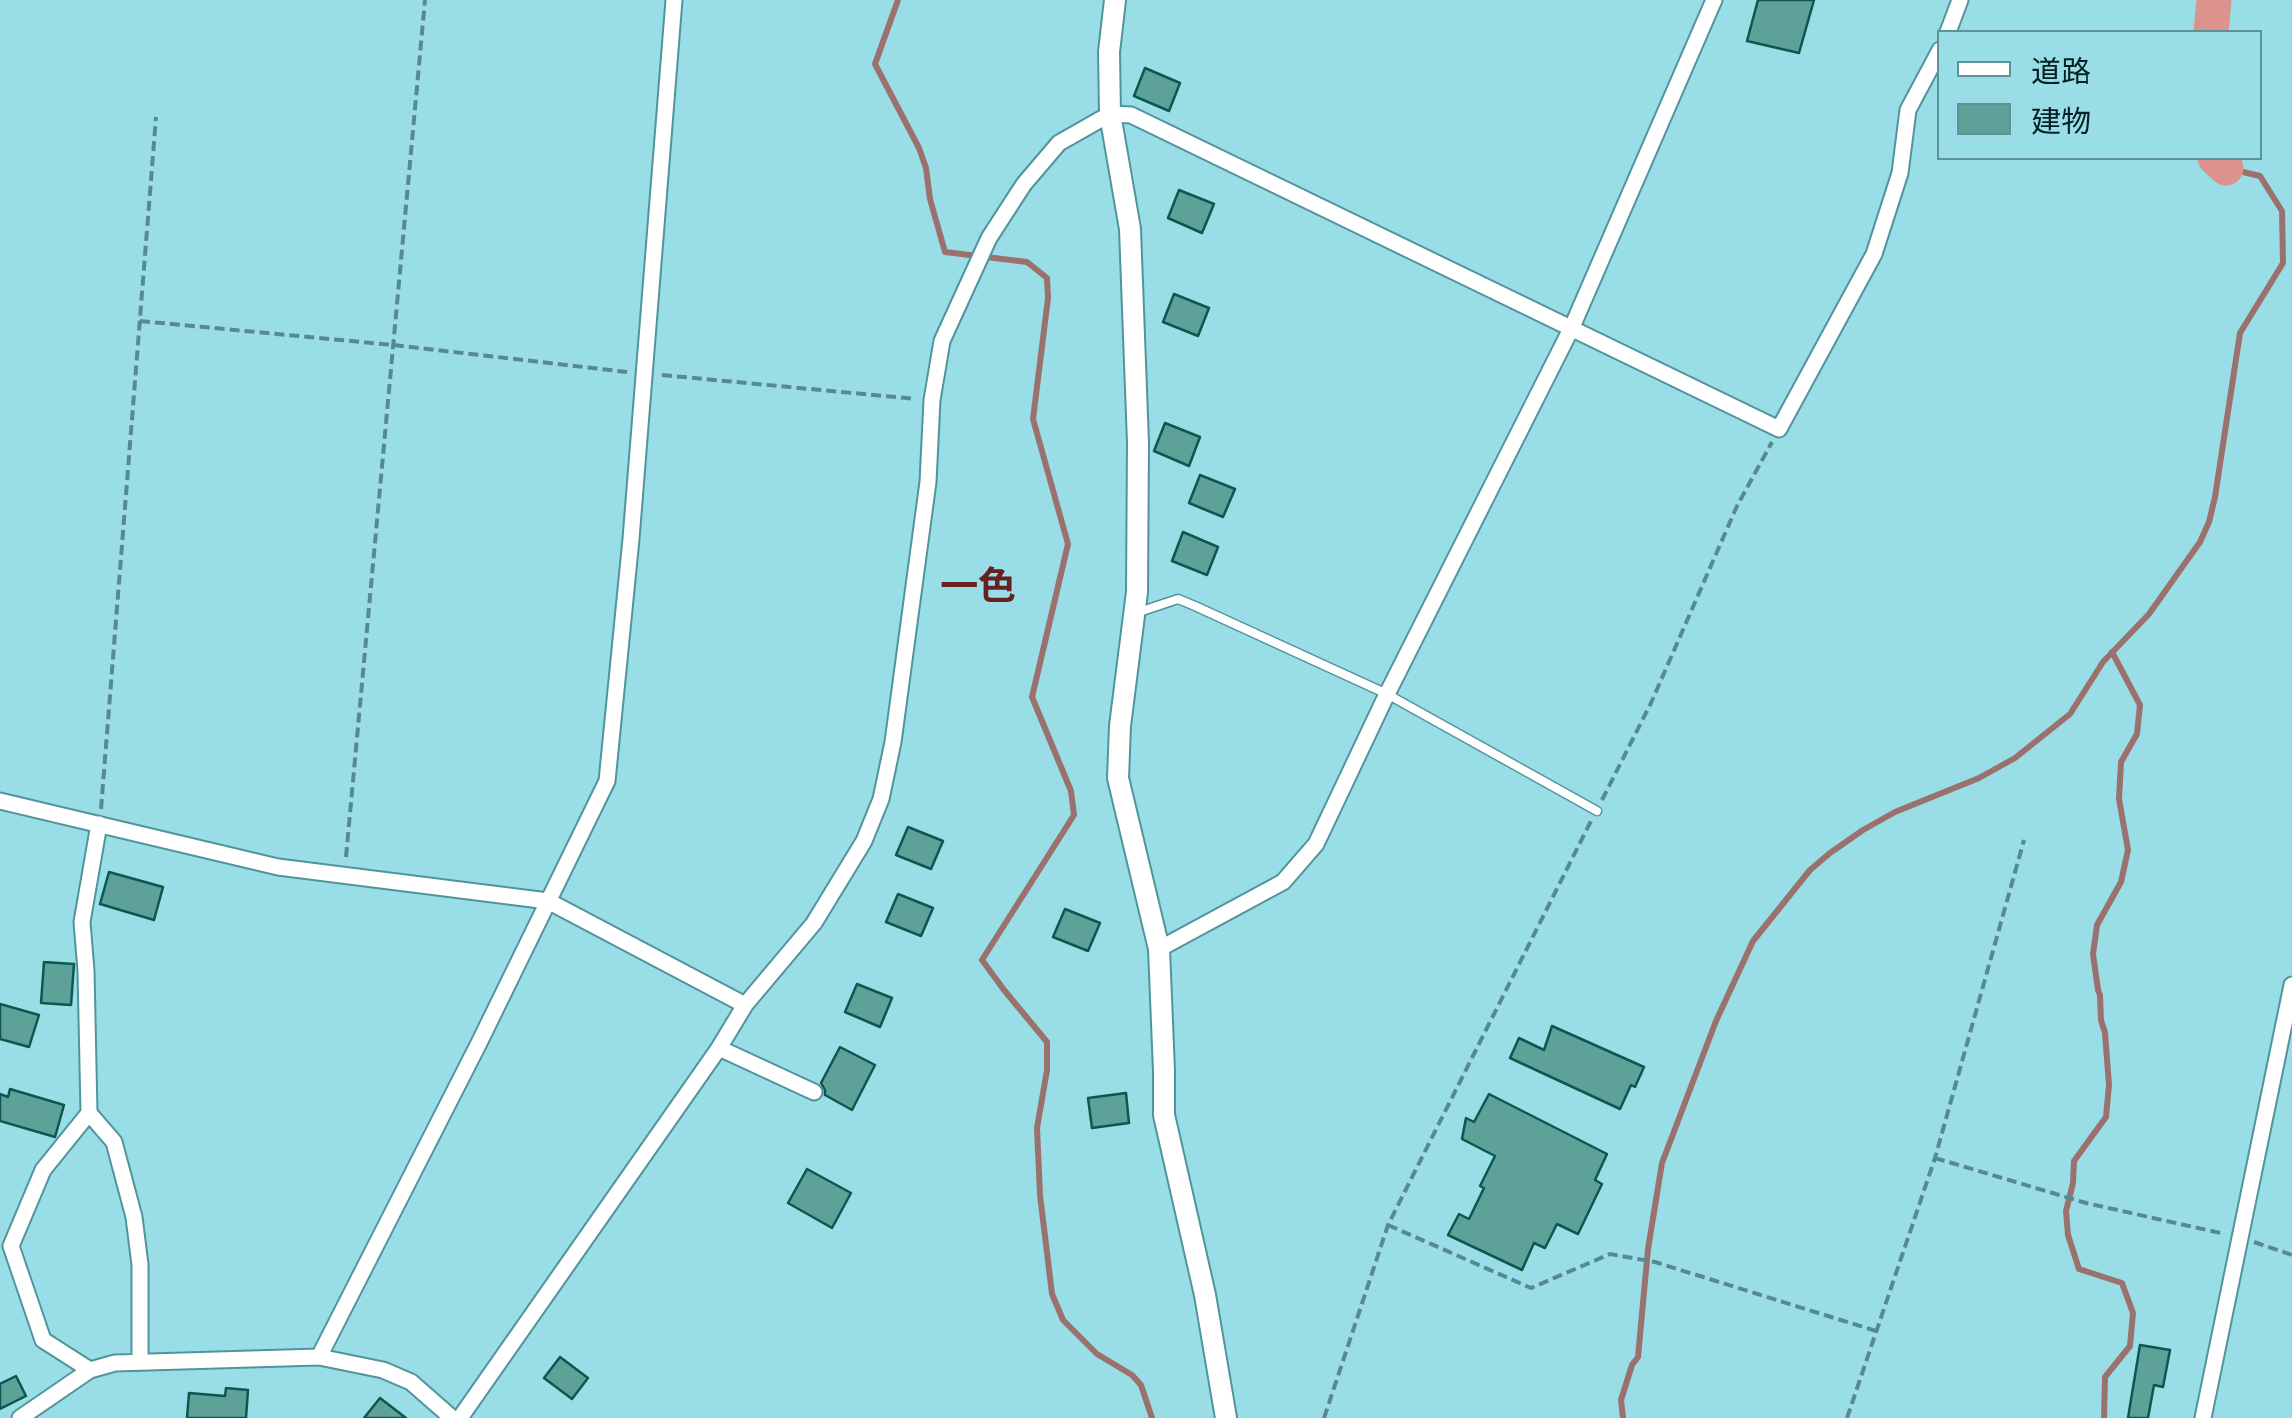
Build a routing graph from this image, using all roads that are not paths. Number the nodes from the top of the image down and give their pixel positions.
1 (674, 0) edge
2 (1115, 0) edge
3 (1714, 0) edge
4 (1960, 0) edge
5 (1949, 30) edge
6 (1937, 56) edge
7 (1110, 114) junction
8 (1572, 328) junction
9 (1134, 614) junction
10 (1387, 694) junction
11 (0, 802) edge
12 (1596, 811) road end
13 (100, 824) junction
14 (548, 901) junction
15 (1159, 949) junction
16 (2292, 985) edge
17 (744, 1005) junction
18 (719, 1048) junction
19 (814, 1092) dead end
20 (89, 1112) junction
21 (319, 1357) junction
22 (140, 1361) junction
23 (90, 1370) junction
24 (20, 1418) edge
25 (452, 1418) edge
26 (460, 1418) edge
27 (1226, 1418) edge
28 (2203, 1418) edge

1 - 14 street
2 - 7 street
3 - 8 street
4 - 5 street
6 - 8 street
7 - 8 street
7 - 9 street
7 - 17 street
8 - 10 street
9 - 10 lane
9 - 15 street
10 - 12 lane
10 - 15 street
11 - 13 street
13 - 14 street
13 - 20 street
14 - 17 street
14 - 21 street
15 - 27 street
16 - 28 street
17 - 18 street
18 - 19 street
18 - 26 street
20 - 22 street
20 - 23 street
21 - 22 street
21 - 25 street
22 - 23 street
23 - 24 street

